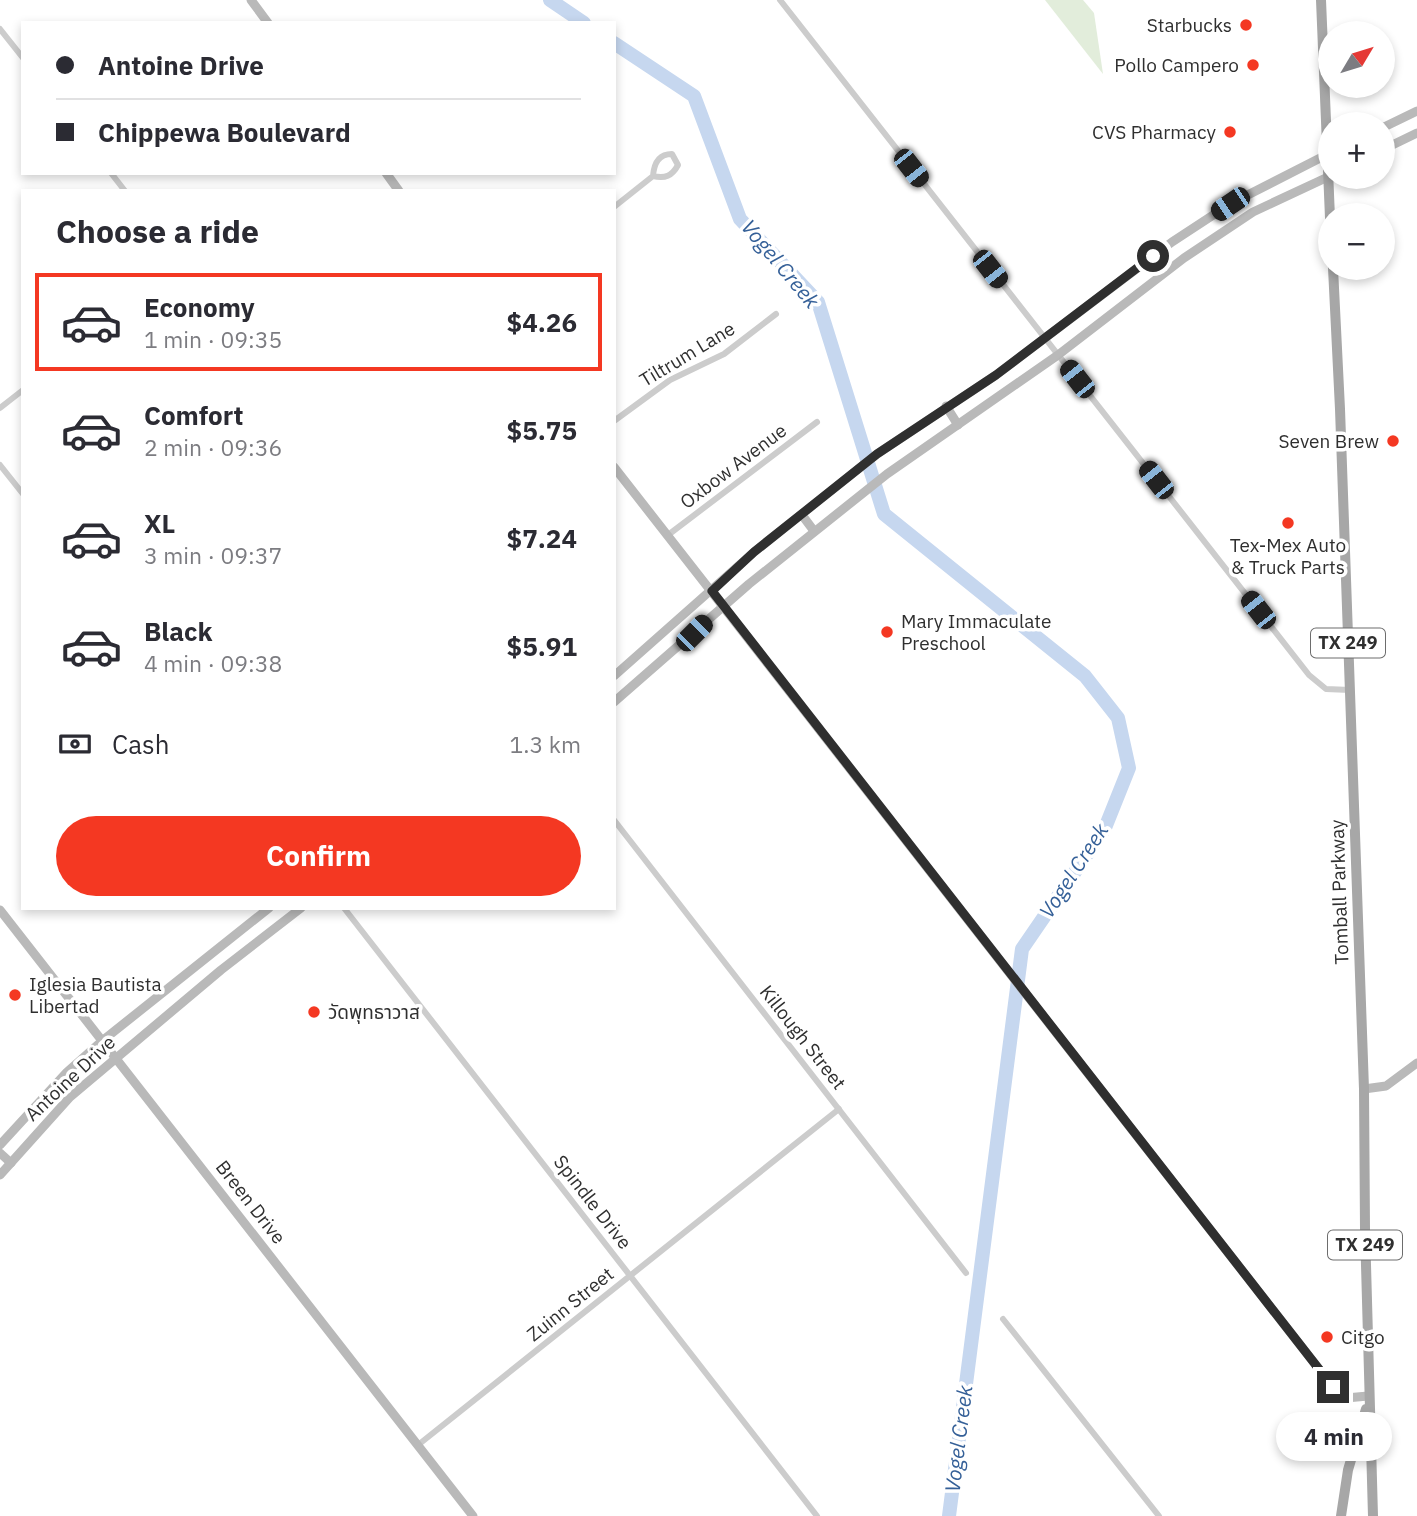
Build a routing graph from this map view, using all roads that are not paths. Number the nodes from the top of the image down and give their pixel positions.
1 (251, 0) edge
2 (780, 0) edge
3 (1321, 0) edge
4 (267, 21) edge
5 (0, 29) edge
6 (21, 55) edge
7 (1417, 111) edge
8 (1327, 112) edge
9 (1395, 122) edge
10 (1417, 133) edge
11 (1395, 144) edge
12 (1318, 159) edge
13 (113, 175) edge
14 (653, 176) junction
15 (1318, 181) edge
16 (123, 189) edge
17 (616, 205) edge
18 (1172, 242) junction
19 (1184, 258) junction
20 (1333, 280) edge
21 (776, 314) dead end
22 (1045, 338) junction
23 (1058, 355) junction
24 (21, 392) edge
25 (946, 406) junction
26 (0, 408) edge
27 (616, 420) edge
28 (817, 422) dead end
29 (958, 425) junction
30 (0, 465) edge
31 (616, 470) edge
32 (21, 491) edge
33 (802, 515) junction
34 (814, 531) junction
35 (668, 535) junction
36 (712, 591) junction
37 (722, 606) junction
38 (616, 674) edge
39 (1350, 690) junction
40 (616, 700) edge
41 (616, 823) edge
42 (0, 910) edge
43 (267, 910) edge
44 (298, 910) edge
45 (346, 910) edge
46 (210, 956) junction
47 (221, 970) junction
48 (102, 1041) junction
49 (116, 1057) junction
50 (1417, 1063) edge
51 (1364, 1088) junction
52 (839, 1109) junction
53 (0, 1146) edge
54 (0, 1153) edge
55 (11, 1163) junction
56 (0, 1175) edge
57 (966, 1273) dead end
58 (630, 1276) junction
59 (1003, 1319) dead end
60 (1369, 1399) junction
61 (418, 1446) junction
62 (473, 1516) edge
63 (817, 1516) edge
64 (1159, 1516) edge
65 (1341, 1516) edge
66 (1373, 1516) edge

1 - 4 main road
2 - 22 street
3 - 8 main road
5 - 6 street
7 - 9 main road
10 - 11 main road
12 - 18 main road
13 - 16 street
14 - 14 street
14 - 17 street
15 - 19 main road
18 - 19 main road
18 - 22 main road
19 - 23 main road
20 - 39 main road, Tomball Parkway / TX 249
21 - 27 street, Tiltrum Lane
22 - 23 street
22 - 25 main road
23 - 29 main road
23 - 39 street
24 - 26 street
25 - 29 main road
25 - 33 main road
28 - 35 street, Oxbow Avenue
29 - 34 main road
30 - 32 street
31 - 35 main road
33 - 34 main road
33 - 36 main road
34 - 37 main road
35 - 36 main road
36 - 37 main road
36 - 38 main road
37 - 40 main road
37 - 60 main road
39 - 51 main road, Tomball Parkway / TX 249
41 - 52 street, Killough Street
42 - 48 main road, Breen Drive
43 - 46 main road, Antoine Drive
44 - 47 main road, Antoine Drive
45 - 58 street, Spindle Drive
46 - 47 main road
46 - 48 main road, Antoine Drive
47 - 49 main road, Antoine Drive
48 - 49 main road, Breen Drive
48 - 53 main road, Antoine Drive
49 - 55 main road, Antoine Drive
49 - 61 main road, Breen Drive
50 - 51 main road
51 - 60 main road, Tomball Parkway / TX 249
52 - 57 street, Killough Street
52 - 58 street, Zuinn Street
54 - 55 main road
55 - 56 main road, Antoine Drive
58 - 61 street, Zuinn Street
58 - 63 street, Spindle Drive
59 - 64 street
60 - 65 main road
60 - 66 main road, Tomball Parkway / TX 249
61 - 62 main road, Breen Drive

